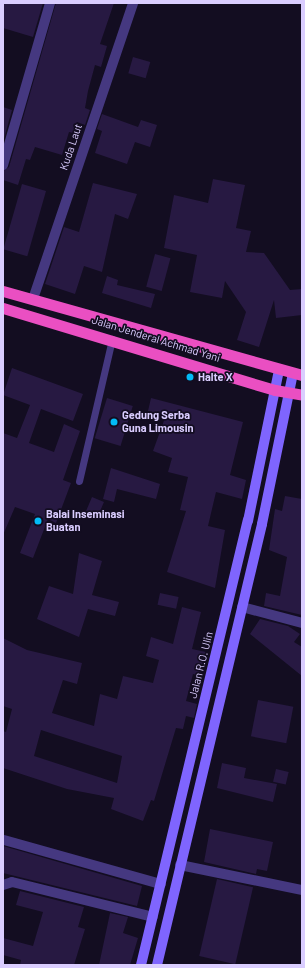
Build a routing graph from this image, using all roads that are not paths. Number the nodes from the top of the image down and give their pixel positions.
1 (50, 3) edge
2 (133, 3) edge
3 (3, 165) edge
4 (3, 291) edge
5 (33, 299) junction
6 (3, 308) edge
7 (112, 339) junction
8 (279, 370) junction
9 (298, 374) edge
10 (275, 390) junction
11 (289, 393) junction
12 (302, 395) edge
13 (79, 481) dead end
14 (248, 521) junction
15 (262, 524) junction
16 (242, 607) junction
17 (302, 622) edge
18 (4, 840) edge
19 (180, 865) junction
20 (161, 884) junction
21 (3, 885) edge
22 (302, 890) edge
23 (152, 917) junction
24 (141, 965) edge
25 (158, 965) edge

1 - 3 street
2 - 5 street, Kuda Laut
4 - 5 highway, Jalan Jenderal Achmad Yani
5 - 8 highway, Jalan Jenderal Achmad Yani
6 - 7 highway, Jalan Jenderal Achmad Yani
7 - 10 highway, Jalan Jenderal Achmad Yani
7 - 13 lane
8 - 9 highway, Jalan Jenderal Achmad Yani
8 - 10 main road, Jalan R.O. Ulin
9 - 11 main road
10 - 11 highway, Jalan Jenderal Achmad Yani
10 - 14 main road, Jalan R.O. Ulin
11 - 12 highway, Jalan Jenderal Achmad Yani
11 - 15 main road
14 - 15 main road
14 - 20 main road, Jalan R.O. Ulin
15 - 16 main road
16 - 17 street
16 - 19 main road
18 - 20 street
19 - 22 street
19 - 25 main road
20 - 23 main road, Jalan R.O. Ulin
21 - 23 street
23 - 24 main road, Jalan R.O. Ulin

